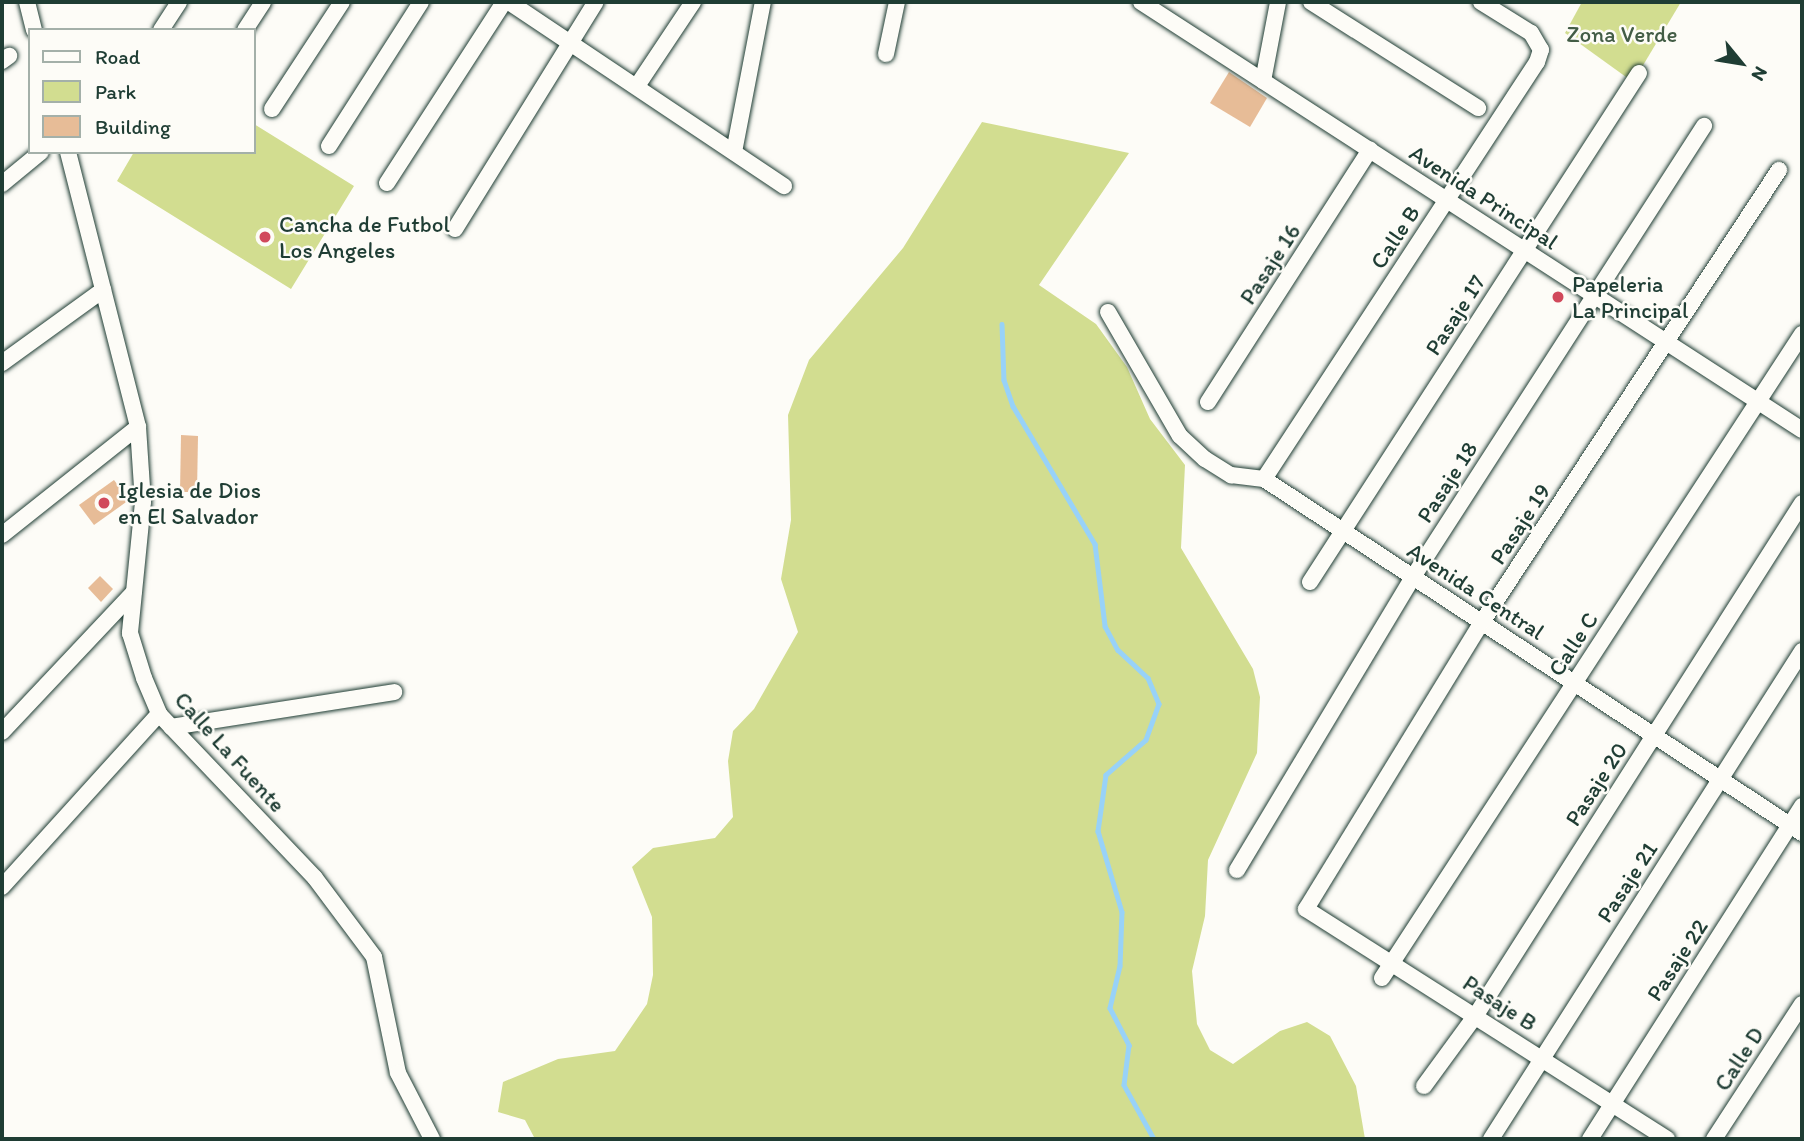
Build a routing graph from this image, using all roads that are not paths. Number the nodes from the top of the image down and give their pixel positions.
1 (27, 2) edge
2 (180, 2) edge
3 (263, 2) edge
4 (342, 2) edge
5 (421, 2) edge
6 (506, 2) edge
7 (596, 2) edge
8 (693, 2) edge
9 (763, 2) edge
10 (897, 2) edge
11 (1141, 2) edge
12 (1278, 2) edge
13 (1311, 2) edge
14 (1481, 2) edge
15 (1168, 10) edge
16 (34, 28) edge
17 (162, 28) edge
18 (246, 28) edge
19 (570, 41) junction
20 (886, 54) dead end
21 (1639, 72) dead end
22 (1263, 81) junction
23 (637, 86) junction
24 (1478, 108) dead end
25 (272, 109) dead end
26 (1704, 126) dead end
27 (329, 146) dead end
28 (1370, 150) junction
29 (734, 152) junction
30 (39, 154) edge
31 (69, 154) edge
32 (1779, 170) dead end
33 (387, 183) dead end
34 (2, 184) edge
35 (784, 186) dead end
36 (1447, 200) junction
37 (455, 229) dead end
38 (1524, 250) junction
39 (103, 290) junction
40 (1594, 296) junction
41 (1108, 312) dead end
42 (1802, 334) edge
43 (1667, 342) junction
44 (2, 363) edge
45 (1208, 402) dead end
46 (1758, 402) junction
47 (138, 427) junction
48 (1802, 430) edge
49 (1264, 478) junction
50 (1802, 503) edge
51 (1343, 531) junction
52 (2, 535) edge
53 (1413, 576) junction
54 (1310, 582) dead end
55 (134, 592) junction
56 (1482, 622) junction
57 (1802, 651) edge
58 (1574, 683) junction
59 (394, 692) dead end
60 (159, 713) junction
61 (172, 727) junction
62 (2, 733) edge
63 (1654, 736) junction
64 (1721, 779) junction
65 (1802, 806) edge
66 (1796, 829) edge
67 (1237, 870) dead end
68 (2, 887) edge
69 (1306, 909) joint
70 (1394, 961) junction
71 (1382, 978) dead end
72 (1802, 1004) edge
73 (1476, 1014) junction
74 (1541, 1057) junction
75 (1424, 1086) dead end
76 (1612, 1104) junction
77 (432, 1139) edge
78 (1491, 1139) edge
79 (1590, 1139) edge
80 (1667, 1139) edge
81 (1714, 1139) edge

1 - 16 street
2 - 17 street
3 - 18 street
4 - 25 street
5 - 27 street
6 - 19 street
6 - 33 street
7 - 19 street
8 - 23 street
9 - 29 street
10 - 20 street
11 - 15 street, Avenida Principal
12 - 22 street
13 - 24 street
14 - 36 street, Calle B
15 - 22 street, Avenida Principal
19 - 23 street
19 - 37 street
21 - 38 street, Pasaje 17
22 - 28 street, Avenida Principal
23 - 29 street
26 - 40 street, Pasaje 18
28 - 36 street, Avenida Principal
28 - 45 street, Pasaje 16
29 - 35 street
30 - 34 street
31 - 39 street, Calle La Fuente
32 - 43 street, Pasaje 19
36 - 38 street, Avenida Principal
36 - 49 street, Calle B
38 - 40 street, Avenida Principal
38 - 51 street, Pasaje 17
39 - 44 street
39 - 47 street, Calle La Fuente
40 - 43 street, Avenida Principal
40 - 53 street, Pasaje 18
41 - 49 street
42 - 46 street, Calle C
43 - 46 street, Avenida Principal
43 - 56 street, Pasaje 19
46 - 48 street, Avenida Principal
46 - 58 street, Calle C
47 - 52 street
47 - 55 street, Calle La Fuente
49 - 51 street, Avenida Central
50 - 63 street, Pasaje 20
51 - 53 street, Avenida Central
51 - 54 street, Pasaje 17
53 - 56 street, Avenida Central
53 - 67 street, Pasaje 18
55 - 60 street, Calle La Fuente
55 - 62 street
56 - 58 street, Avenida Central
56 - 69 street, Pasaje 19
57 - 64 street, Pasaje 21
58 - 63 street, Avenida Central
58 - 70 street, Calle C
59 - 61 street
60 - 61 street, Calle La Fuente
60 - 68 street
61 - 77 street, Calle La Fuente
63 - 64 street, Avenida Central
63 - 73 street, Pasaje 20
64 - 66 street, Avenida Central
64 - 74 street, Pasaje 21
65 - 66 street, Pasaje 22
66 - 76 street, Pasaje 22
69 - 70 street, Pasaje B
70 - 71 street, Calle C
70 - 73 street, Pasaje B
72 - 81 street, Calle D
73 - 74 street, Pasaje B
73 - 75 street, Pasaje 20
74 - 76 street, Pasaje B
74 - 78 street, Pasaje 21
76 - 79 street, Pasaje 22
76 - 80 street, Pasaje B

